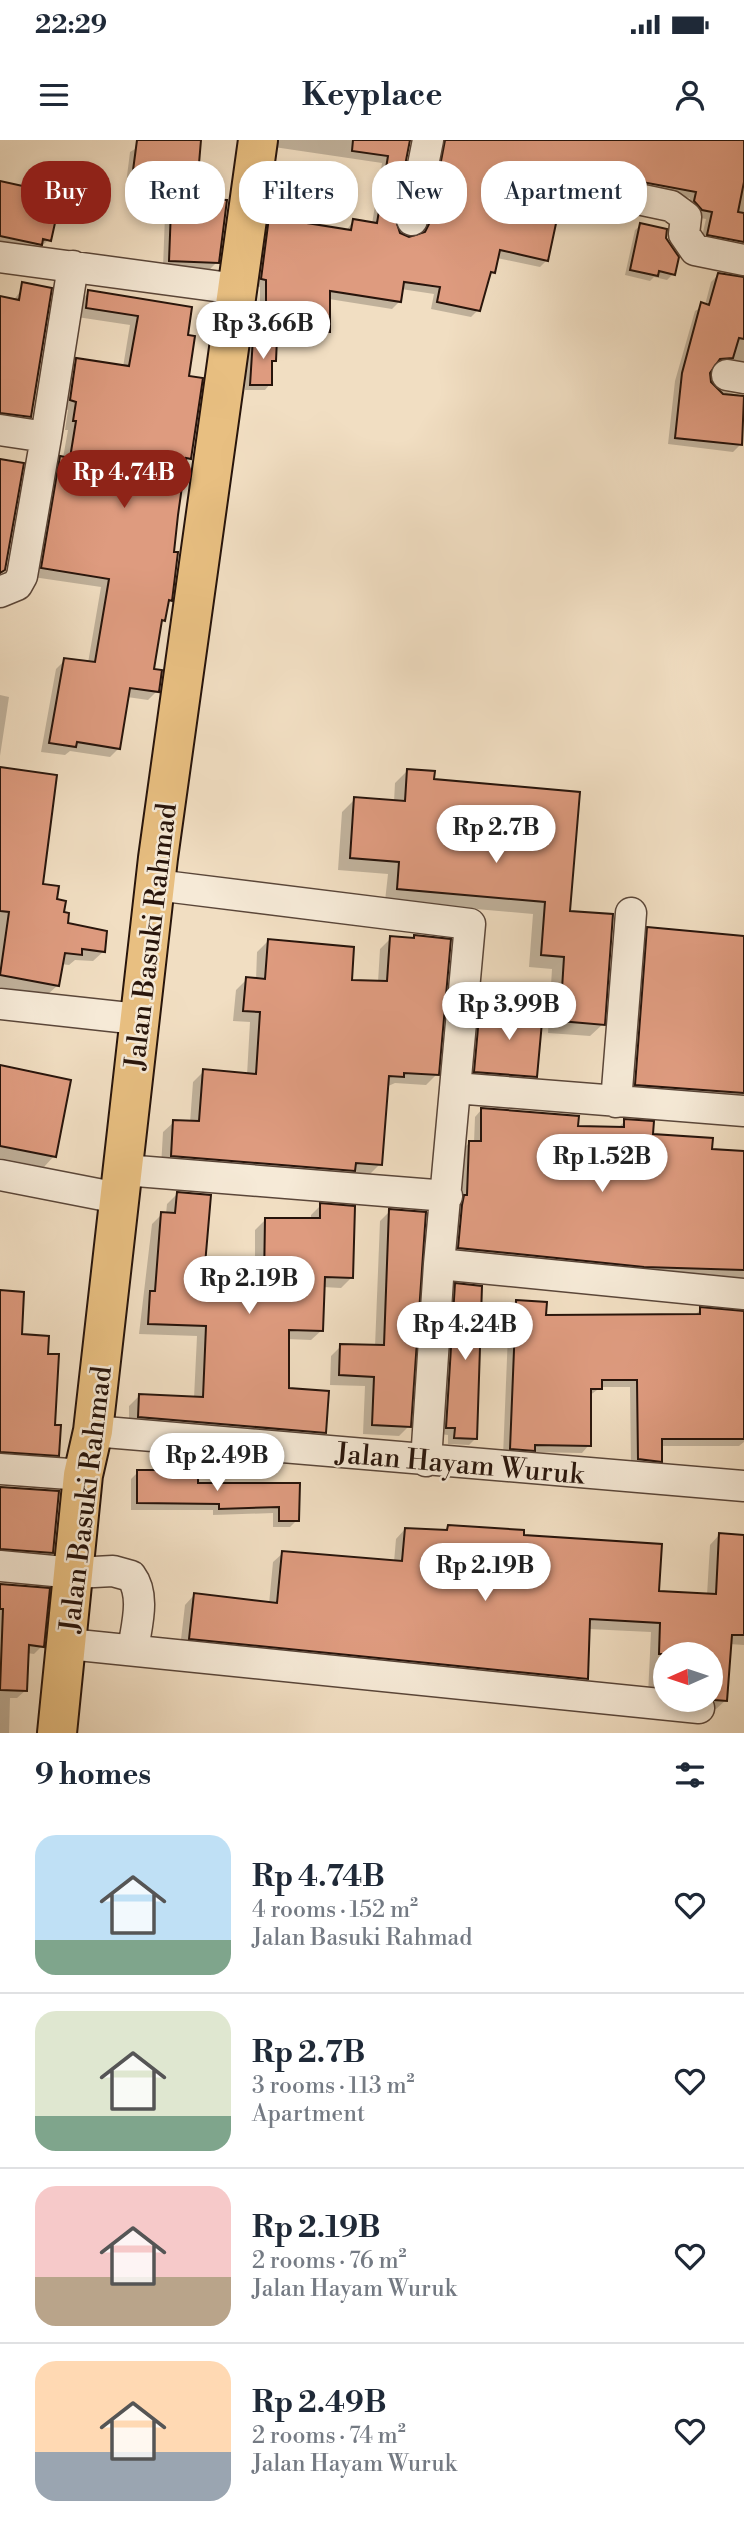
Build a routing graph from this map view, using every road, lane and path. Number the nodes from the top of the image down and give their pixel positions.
1 (258, 140) edge
2 (428, 140) edge
3 (424, 161) edge
4 (647, 201) edge
5 (0, 257) edge
6 (744, 260) edge
7 (73, 266) junction
8 (237, 289) junction
9 (0, 430) edge
10 (46, 437) junction
11 (0, 592) edge
12 (156, 885) junction
13 (631, 913) dead end
14 (0, 1004) edge
15 (138, 1019) junction
16 (455, 1088) junction
17 (616, 1102) junction
18 (744, 1111) edge
19 (0, 1175) edge
20 (121, 1184) junction
21 (446, 1196) junction
22 (439, 1264) junction
23 (744, 1294) edge
24 (93, 1431) junction
25 (426, 1461) junction
26 (0, 1469) edge
27 (83, 1475) junction
28 (744, 1486) edge
29 (0, 1566) edge
30 (75, 1573) junction
31 (83, 1645) junction
32 (133, 1650) junction
33 (653, 1703) edge
34 (57, 1733) edge

1 - 8 main road, Jalan Basuki Rahmad
2 - 3 street
4 - 6 street
5 - 7 street
7 - 8 street
7 - 10 street
8 - 12 main road, Jalan Basuki Rahmad
9 - 10 street
10 - 11 street
12 - 15 main road, Jalan Basuki Rahmad
12 - 16 street
13 - 17 street
14 - 15 street
15 - 20 main road, Jalan Basuki Rahmad
16 - 17 street
16 - 21 street
17 - 18 street
19 - 20 street
20 - 21 street
20 - 24 main road, Jalan Basuki Rahmad
21 - 22 street
22 - 23 street
22 - 25 street
24 - 25 street, Jalan Hayam Wuruk
24 - 27 main road, Jalan Basuki Rahmad
25 - 28 street, Jalan Hayam Wuruk
26 - 27 street
27 - 30 main road, Jalan Basuki Rahmad
29 - 30 street
30 - 31 main road, Jalan Basuki Rahmad
30 - 32 street
31 - 32 street
31 - 34 main road, Jalan Basuki Rahmad
32 - 33 street

